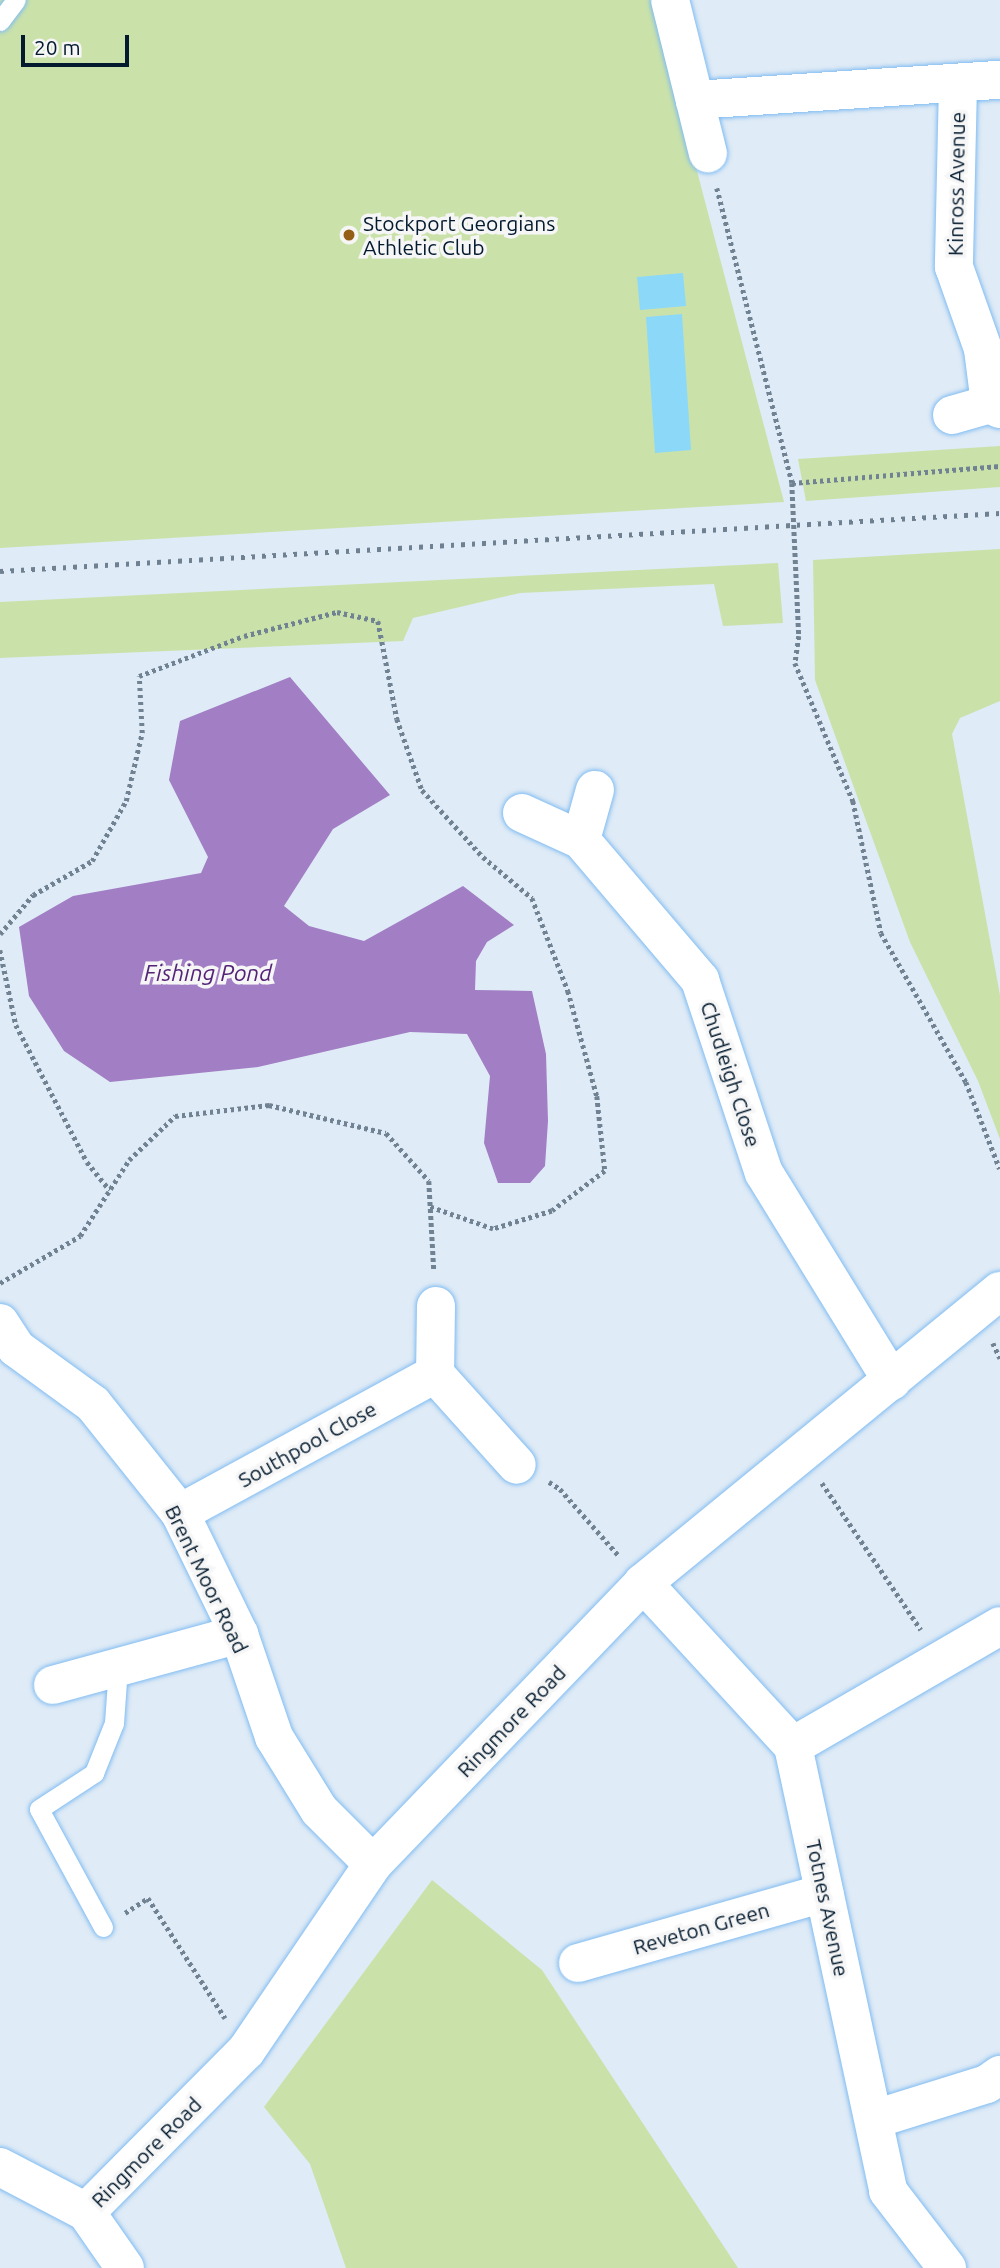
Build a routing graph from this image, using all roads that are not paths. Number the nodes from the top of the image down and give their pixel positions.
1 (16, 0) edge
2 (670, 0) edge
3 (0, 21) edge
4 (1000, 80) edge
5 (958, 85) junction
6 (695, 100) junction
7 (708, 153) road end
8 (995, 406) edge
9 (953, 415) dead end
10 (595, 790) dead end
11 (522, 813) dead end
12 (581, 840) junction
13 (1000, 1291) edge
14 (436, 1306) road end
15 (5, 1343) edge
16 (435, 1374) junction
17 (892, 1381) junction
18 (517, 1465) road end
19 (180, 1513) junction
20 (643, 1583) junction
21 (1000, 1626) edge
22 (239, 1634) junction
23 (118, 1667) junction
24 (53, 1685) dead end
25 (793, 1746) junction
26 (373, 1864) junction
27 (824, 1893) junction
28 (103, 1927) road end
29 (578, 1963) dead end
30 (1000, 2075) edge
31 (875, 2119) junction
32 (0, 2167) edge
33 (86, 2212) junction
34 (125, 2268) edge
35 (947, 2268) edge

1 - 3 lane
2 - 6 street
4 - 5 street, Kinross Avenue
5 - 6 street, Kinross Avenue
5 - 8 street, Kinross Avenue
6 - 7 street
8 - 9 street, Kinross Avenue
10 - 12 street
11 - 12 street, Chudleigh Close
12 - 17 street, Chudleigh Close
13 - 17 street, Ringmore Road
14 - 16 street
15 - 19 street, Brent Moor Road
16 - 18 street
16 - 19 street, Southpool Close
17 - 20 street, Ringmore Road
19 - 22 street, Brent Moor Road
20 - 25 street
20 - 26 street, Ringmore Road
21 - 25 street
22 - 23 street
22 - 26 street, Brent Moor Road
23 - 24 street
23 - 28 lane
25 - 27 street, Totnes Avenue
26 - 33 street, Ringmore Road
27 - 29 street, Reveton Green
27 - 31 street, Totnes Avenue
30 - 31 street
31 - 35 street, Totnes Avenue
32 - 33 street
33 - 34 street

